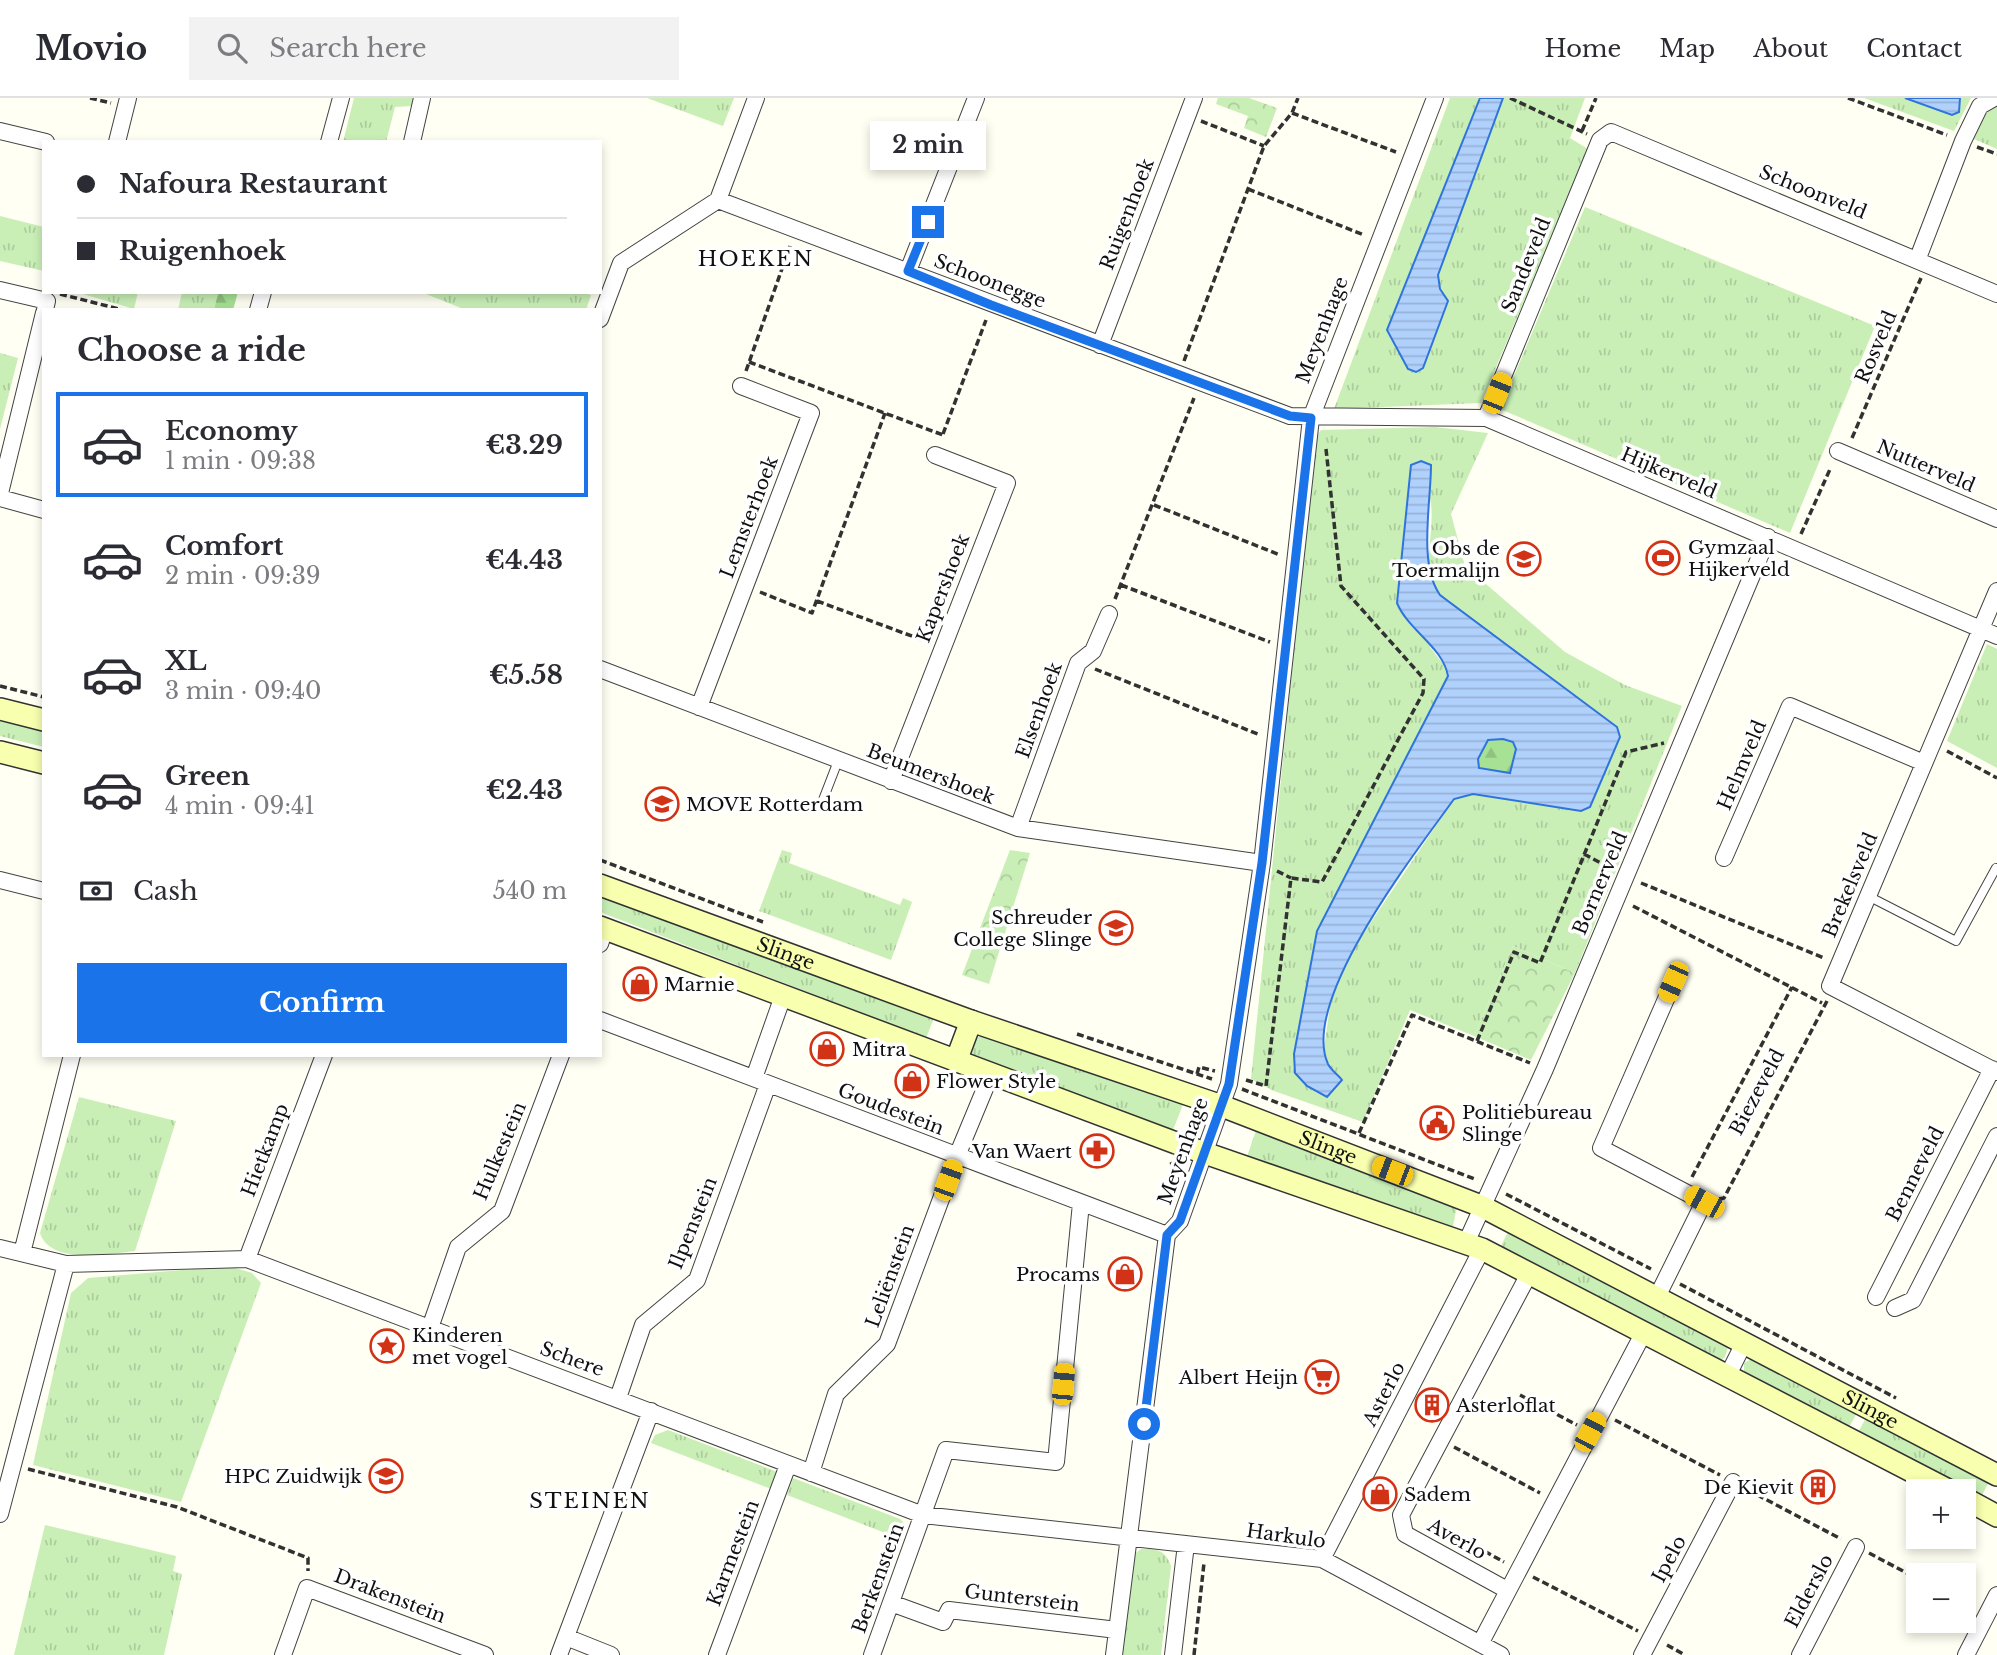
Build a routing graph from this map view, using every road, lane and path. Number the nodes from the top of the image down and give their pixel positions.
1 (128, 98) edge
2 (341, 98) edge
3 (422, 98) edge
4 (757, 98) edge
5 (976, 98) edge
6 (1194, 98) edge
7 (1298, 98) edge
8 (1436, 98) edge
9 (1510, 98) edge
10 (1596, 98) edge
11 (1848, 98) edge
12 (1994, 98) edge
13 (1292, 113) junction
14 (1188, 116) junction
15 (0, 131) edge
16 (1611, 132) joint
17 (118, 140) edge
18 (330, 140) edge
19 (412, 140) edge
20 (42, 141) edge
21 (1963, 141) junction
22 (1264, 146) junction
23 (1414, 159) junction
24 (1248, 189) junction
25 (718, 200) junction
26 (796, 229) junction
27 (1379, 241) junction
28 (1922, 260) junction
29 (908, 271) junction
30 (607, 281) edge
31 (0, 290) edge
32 (61, 294) edge
33 (61, 294) edge
34 (1997, 294) edge
35 (991, 305) junction
36 (45, 308) edge
37 (115, 308) edge
38 (602, 308) edge
39 (42, 321) edge
40 (1100, 345) junction
41 (749, 362) junction
42 (1179, 375) junction
43 (1200, 382) junction
44 (741, 386) joint
45 (884, 413) junction
46 (1311, 418) junction
47 (1486, 418) junction
48 (943, 435) junction
49 (1844, 447) junction
50 (935, 455) joint
51 (0, 496) edge
52 (1153, 505) junction
53 (42, 509) edge
54 (1997, 519) edge
55 (1768, 537) junction
56 (1795, 548) junction
57 (1295, 561) junction
58 (1121, 584) junction
59 (745, 586) junction
60 (1997, 591) edge
61 (817, 601) junction
62 (1109, 614) joint
63 (1982, 628) junction
64 (1997, 636) edge
65 (1285, 647) junction
66 (943, 648) junction
67 (1078, 663) junction
68 (602, 670) edge
69 (0, 686) edge
70 (42, 696) edge
71 (699, 707) junction
72 (0, 709) edge
73 (42, 720) edge
74 (1683, 738) junction
75 (1275, 741) junction
76 (1933, 744) junction
77 (0, 752) edge
78 (838, 761) junction
79 (42, 762) edge
80 (1924, 763) junction
81 (1997, 778) edge
82 (891, 781) junction
83 (821, 805) dead end
84 (1018, 828) junction
85 (1584, 854) junction
86 (1724, 858) dead end
87 (1262, 863) junction
88 (1996, 868) edge
89 (1626, 876) junction
90 (0, 880) edge
91 (602, 886) edge
92 (42, 890) edge
93 (1868, 896) junction
94 (1616, 899) junction
95 (602, 934) edge
96 (1840, 962) junction
97 (1673, 982) dead end
98 (1830, 986) junction
99 (1792, 987) junction
100 (783, 996) junction
101 (1827, 1005) junction
102 (602, 1021) edge
103 (971, 1021) junction
104 (1477, 1041) junction
105 (71, 1057) edge
106 (323, 1057) edge
107 (560, 1057) edge
108 (956, 1061) junction
109 (1545, 1069) junction
110 (1995, 1070) edge
111 (991, 1074) junction
112 (1230, 1075) junction
113 (761, 1081) junction
114 (1190, 1095) junction
115 (1222, 1106) junction
116 (1359, 1133) dead end
117 (1997, 1136) edge
118 (1176, 1143) junction
119 (1204, 1152) junction
120 (957, 1156) junction
121 (1174, 1188) dead end
122 (1685, 1192) junction
123 (1704, 1202) junction
124 (1081, 1203) junction
125 (1481, 1206) junction
126 (1167, 1235) junction
127 (1474, 1246) junction
128 (0, 1248) edge
129 (22, 1253) junction
130 (247, 1259) junction
131 (66, 1264) junction
132 (1530, 1272) junction
133 (1876, 1297) dead end
134 (1656, 1298) junction
135 (1895, 1308) dead end
136 (430, 1328) junction
137 (1644, 1332) junction
138 (1744, 1343) junction
139 (1728, 1375) junction
140 (1520, 1395) dead end
141 (618, 1398) junction
142 (651, 1410) junction
143 (1601, 1413) junction
144 (1590, 1432) junction
145 (1442, 1440) junction
146 (13, 1465) junction
147 (788, 1465) junction
148 (811, 1473) junction
149 (1997, 1475) edge
150 (1927, 1479) edge
151 (1733, 1482) junction
152 (1554, 1500) junction
153 (1976, 1505) edge
154 (0, 1511) edge
155 (923, 1515) junction
156 (1997, 1516) edge
157 (1447, 1531) dead end
158 (1127, 1538) junction
159 (1186, 1544) junction
160 (1206, 1546) junction
161 (1856, 1547) junction
162 (1322, 1559) junction
163 (1518, 1569) junction
164 (1906, 1573) edge
165 (307, 1588) junction
166 (1507, 1590) junction
167 (1997, 1595) edge
168 (891, 1603) junction
169 (1117, 1630) junction
170 (566, 1637) junction
171 (1651, 1637) junction
172 (1480, 1644) junction
173 (464, 1651) edge
174 (283, 1655) edge
175 (485, 1655) edge
176 (559, 1655) edge
177 (611, 1655) edge
178 (717, 1655) edge
179 (872, 1655) edge
180 (1114, 1655) edge
181 (1173, 1655) edge
182 (1194, 1655) edge
183 (1500, 1655) edge
184 (1642, 1655) edge
185 (1685, 1655) edge
186 (1800, 1655) edge
187 (1966, 1655) edge

1 - 17 street
2 - 18 street
3 - 19 street
4 - 25 street
5 - 29 street
6 - 14 street, Ruigenhoek
7 - 13 path
8 - 23 street, Meyenhage
9 - 10 path
11 - 21 path
12 - 21 street
13 - 22 path
13 - 23 path
14 - 22 path
14 - 40 street, Ruigenhoek
15 - 20 street
16 - 28 street, Schoonveld
16 - 47 street, Sandeveld
21 - 28 street
22 - 24 path
23 - 27 street, Meyenhage
24 - 27 path
24 - 42 path
25 - 26 street, Schoonegge
25 - 30 street
26 - 29 street, Schoonegge
26 - 41 path
27 - 46 street, Meyenhage
28 - 34 street, Schoonveld
28 - 49 path, Rosveld
29 - 35 street, Schoonegge
30 - 38 street
31 - 36 street
32 - 37 path
33 - 36 path
35 - 40 street, Schoonegge
35 - 48 path
39 - 51 street
40 - 42 street, Schoonegge
41 - 44 path
41 - 45 path
42 - 43 street, Schoonegge
43 - 46 street, Schoonegge
43 - 52 path
44 - 59 street, Lemsterhoek
45 - 48 path
45 - 61 path
46 - 47 street, Hijkerveld
46 - 57 street, Meyenhage
46 - 112 path
47 - 55 street, Hijkerveld
48 - 50 path
49 - 54 street, Nutterveld
49 - 56 path, Rosveld
50 - 66 street, Kapershoek
51 - 53 street
52 - 57 path
52 - 58 path
55 - 56 street, Hijkerveld
55 - 74 street, Bornerveld
56 - 63 street, Hijkerveld
57 - 65 street, Meyenhage
58 - 62 path
58 - 65 path
59 - 61 path
59 - 71 street, Lemsterhoek
60 - 63 street, Brekelsveld
61 - 66 path
62 - 67 street, Elsenhoek
63 - 64 street, Hijkerveld
63 - 76 street, Brekelsveld
65 - 75 street, Meyenhage
66 - 82 street, Kapershoek
67 - 75 path
67 - 84 street, Elsenhoek
68 - 71 street, Beumershoek
69 - 70 path
71 - 78 street, Beumershoek
72 - 73 main road
74 - 85 path
74 - 89 street, Bornerveld
75 - 87 street, Meyenhage
76 - 80 street, Brekelsveld
76 - 81 path
77 - 79 main road
78 - 82 street, Beumershoek
78 - 83 lane
80 - 86 street, Helmveld
80 - 93 street, Brekelsveld
82 - 84 street, Beumershoek
84 - 87 street, Beumershoek
85 - 89 path
85 - 104 path
87 - 112 street, Meyenhage
88 - 93 lane
89 - 94 street, Bornerveld
89 - 96 path
90 - 92 street
91 - 103 main road, Slinge
93 - 96 street, Brekelsveld
94 - 99 path
94 - 109 street, Bornerveld
95 - 100 main road, Slinge
96 - 98 street, Brekelsveld
97 - 122 street
98 - 101 path, Biezeveld
98 - 110 street
99 - 101 path
99 - 122 path
100 - 108 main road, Slinge
100 - 113 street
101 - 123 path, Biezeveld
102 - 113 street, Goudestein
103 - 108 main road
103 - 114 main road, Slinge
104 - 109 path
104 - 116 path
105 - 129 street
106 - 130 street, Hietkamp
107 - 136 street, Hulkestein
108 - 111 main road, Slinge
109 - 125 street, Bornerveld
110 - 133 street, Benneveld
111 - 118 main road, Slinge
111 - 120 street
112 - 114 path
112 - 115 street, Meyenhage
113 - 120 street, Goudestein
113 - 141 street, Ilpenstein
114 - 115 main road, Slinge
115 - 119 street, Meyenhage
115 - 125 main road, Slinge
117 - 135 street
118 - 119 main road, Slinge
118 - 121 path
119 - 126 street, Meyenhage
119 - 127 main road, Slinge
120 - 124 street, Goudestein
120 - 148 street, Leliënstein
122 - 123 street
123 - 134 street
124 - 126 street, Goudestein
124 - 155 street, Berkenstein
125 - 127 street, Bornerveld
125 - 134 main road, Slinge
126 - 158 street, Meyenhage
127 - 132 main road, Slinge
127 - 162 street, Asterlo
128 - 129 street, Schere
129 - 131 street, Schere
130 - 131 street, Schere
130 - 136 street, Schere
131 - 146 street
132 - 137 main road, Slinge
132 - 145 street, Averlo
134 - 138 main road, Slinge
136 - 141 street, Schere
137 - 139 main road, Slinge
137 - 143 street
138 - 139 street
138 - 149 main road, Slinge
139 - 150 main road, Slinge
140 - 144 path
141 - 142 street, Schere
142 - 147 street, Schere
142 - 170 street
143 - 144 street
143 - 151 path
144 - 152 street
145 - 152 path
145 - 166 street, Averlo
146 - 154 street
146 - 165 path
147 - 148 street, Schere
147 - 178 street, Karmestein
148 - 155 street, Schere
151 - 161 path
151 - 171 street, Ipelo
152 - 163 street
153 - 156 main road
155 - 158 street, Schere
155 - 168 street, Berkenstein
157 - 163 path, Averlo
158 - 159 street, Harkulo
158 - 169 street, Meyenhage
159 - 160 street, Harkulo
159 - 181 street
160 - 162 street, Harkulo
160 - 182 path
161 - 164 path
161 - 186 street, Elderslo
162 - 172 street, Harkulo
163 - 166 street
163 - 171 path, Averlo
165 - 173 street, Drakenstein
165 - 174 street, Drakenstein
166 - 172 street
167 - 187 street
168 - 169 street, Gunterstein
168 - 179 street, Berkenstein
169 - 180 street, Meyenhage
170 - 176 street
170 - 177 street
171 - 184 street, Ipelo
171 - 185 path, Averlo
172 - 183 street, Harkulo
173 - 175 street, Drakenstein

